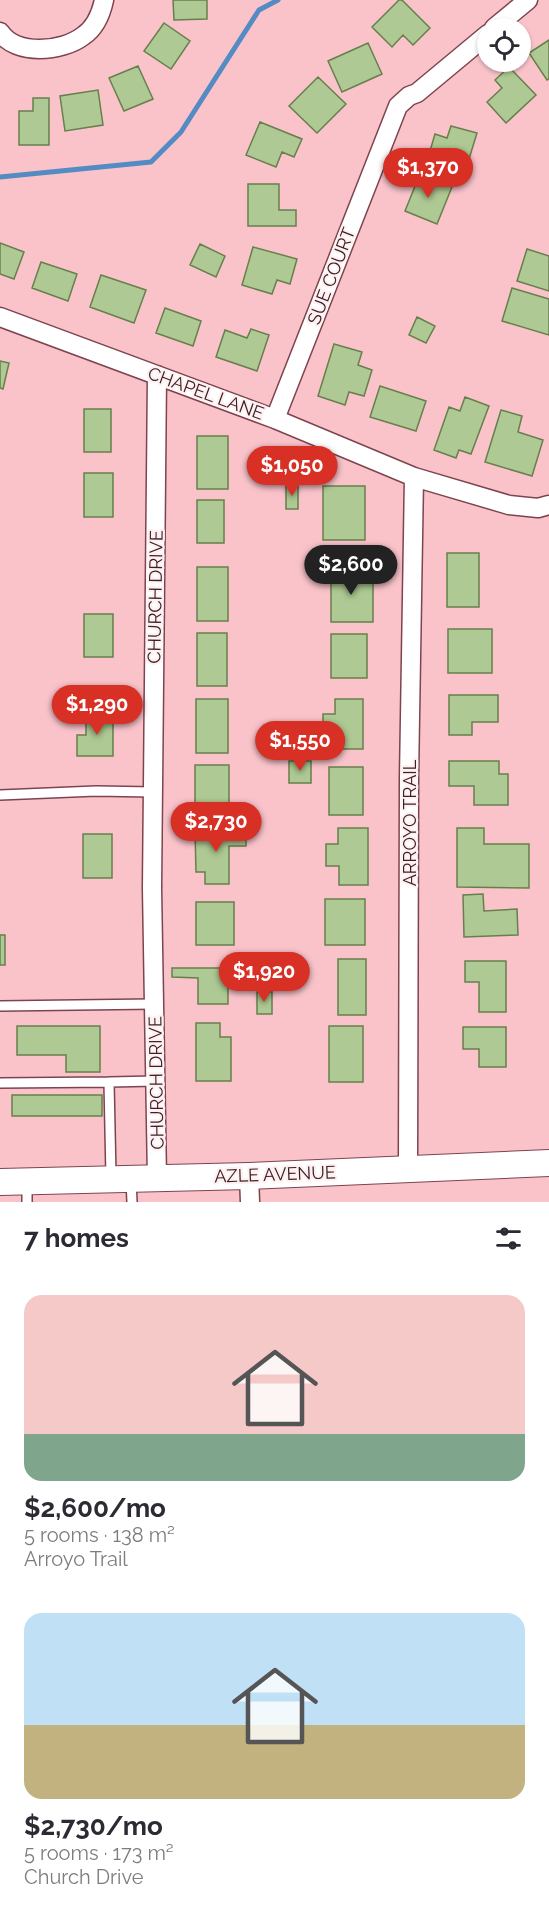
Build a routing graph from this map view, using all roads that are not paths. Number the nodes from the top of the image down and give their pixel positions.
1 (104, 0) edge
2 (528, 0) edge
3 (506, 18) edge
4 (0, 32) edge
5 (477, 43) edge
6 (0, 317) edge
7 (157, 375) junction
8 (275, 419) junction
9 (414, 477) junction
10 (549, 505) edge
11 (153, 792) junction
12 (0, 795) edge
13 (154, 1004) junction
14 (0, 1006) edge
15 (156, 1081) junction
16 (110, 1082) junction
17 (0, 1083) edge
18 (549, 1163) edge
19 (408, 1169) junction
20 (249, 1176) junction
21 (158, 1179) junction
22 (0, 1182) edge
23 (125, 1187) edge
24 (27, 1192) edge
25 (250, 1202) edge

1 - 4 street
2 - 3 street
5 - 8 street, SUE COURT
6 - 7 street, CHAPEL LANE
7 - 8 street, CHAPEL LANE
7 - 11 street, CHURCH DRIVE
8 - 9 street, CHAPEL LANE
9 - 10 street, CHAPEL LANE
9 - 19 street, ARROYO TRAIL
11 - 12 lane
11 - 13 street, CHURCH DRIVE
13 - 14 lane
13 - 15 street, CHURCH DRIVE
15 - 16 lane
15 - 21 street, CHURCH DRIVE
16 - 17 lane
16 - 23 lane
18 - 19 main road, AZLE AVENUE
19 - 20 main road, AZLE AVENUE
20 - 21 main road, AZLE AVENUE
20 - 25 street
21 - 23 main road, AZLE AVENUE
22 - 24 main road, AZLE AVENUE
23 - 24 main road, AZLE AVENUE

